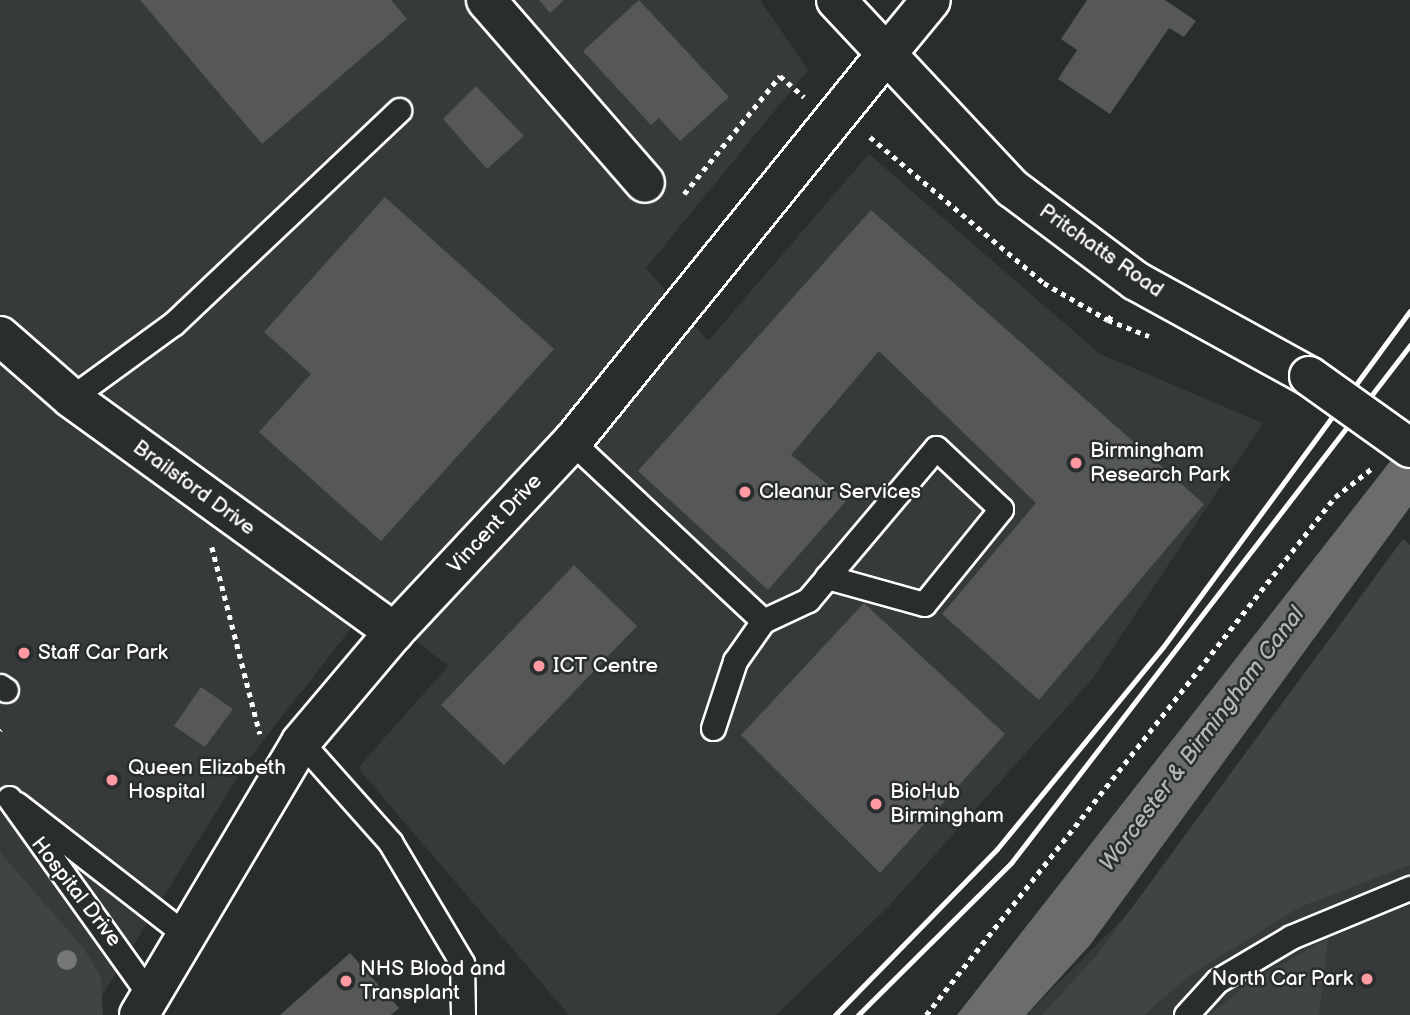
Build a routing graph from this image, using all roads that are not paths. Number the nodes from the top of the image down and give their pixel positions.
1 (486, 0) edge
2 (836, 0) edge
3 (931, 0) edge
4 (885, 56) junction
5 (399, 110) dead end
6 (645, 183) dead end
7 (0, 336) edge
8 (71, 398) junction
9 (572, 442) junction
10 (1410, 448) edge
11 (828, 577) junction
12 (763, 621) junction
13 (394, 632) junction
14 (713, 728) dead end
15 (300, 742) junction
16 (4, 795) edge
17 (1410, 887) edge
18 (186, 935) junction
19 (145, 1005) edge
20 (463, 1015) edge
21 (1186, 1015) edge

1 - 6 street
2 - 4 street, Pritchatts Road
3 - 4 street, Vincent Drive
4 - 9 street, Vincent Drive
4 - 10 street, Pritchatts Road, bridge
5 - 8 lane
7 - 8 street, Brailsford Drive
8 - 13 street, Brailsford Drive
9 - 12 lane
9 - 13 street, Vincent Drive
11 - 11 lane
11 - 12 lane
12 - 14 lane
13 - 15 street, Vincent Drive
15 - 18 street, Vincent Drive
15 - 20 lane
16 - 18 lane
16 - 19 lane, Hospital Drive
17 - 21 lane
18 - 19 street, Vincent Drive

